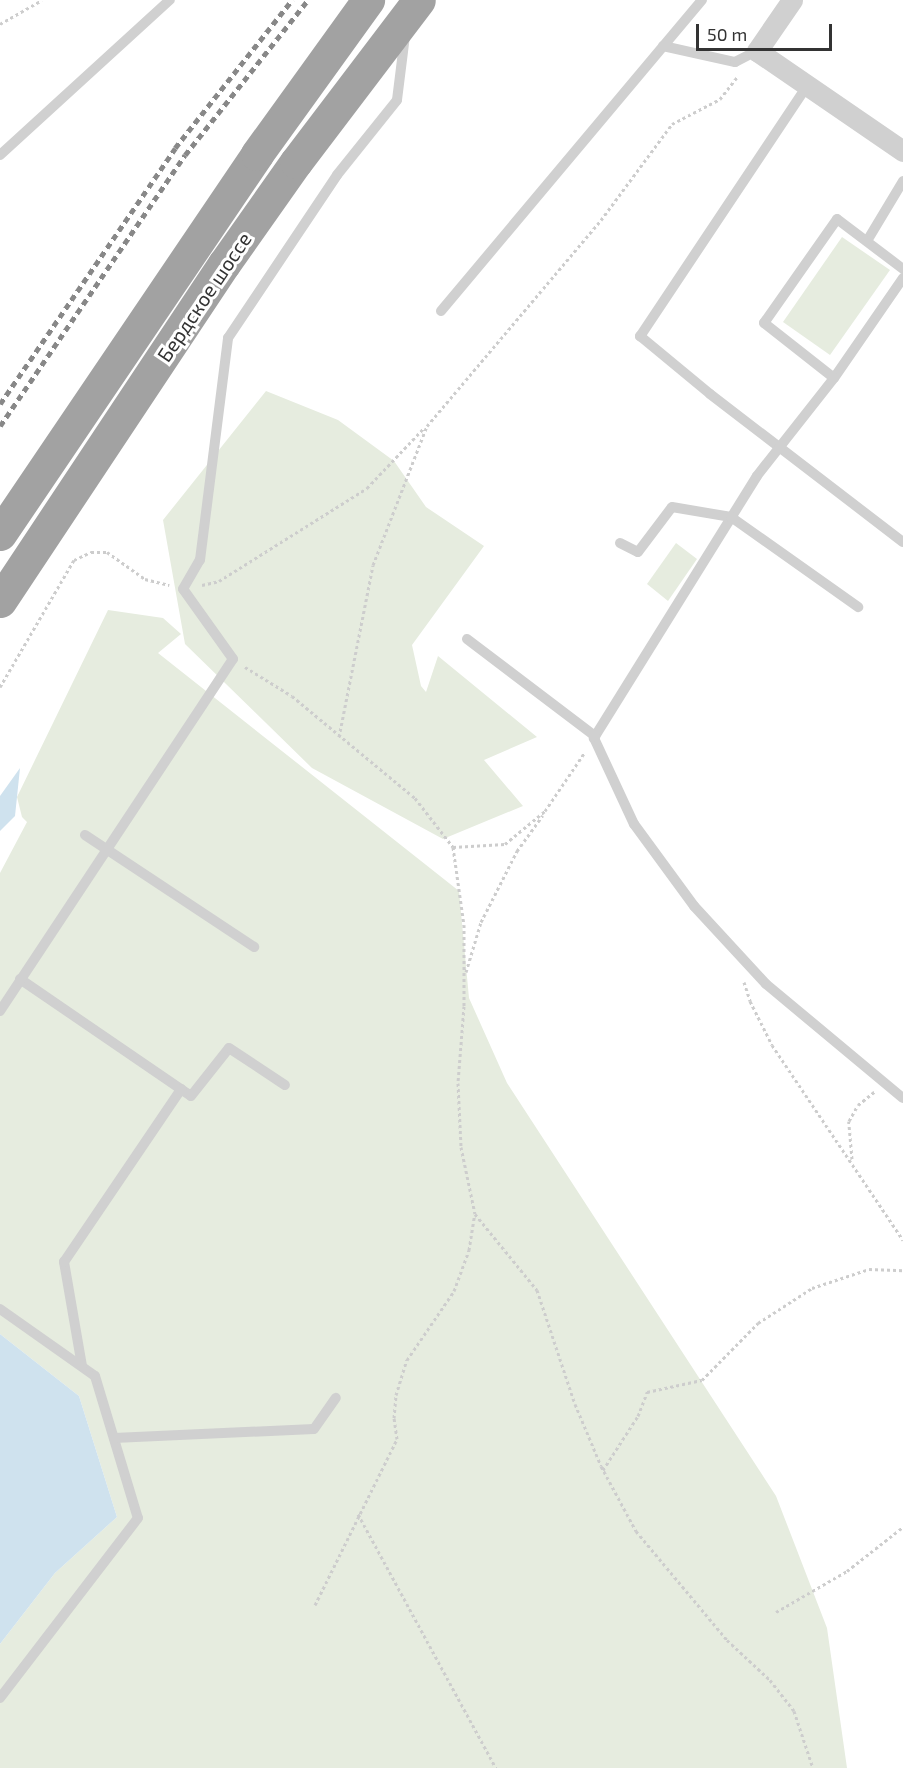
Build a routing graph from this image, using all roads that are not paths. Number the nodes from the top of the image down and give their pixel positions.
1 (170, 0) edge
2 (368, 0) edge
3 (702, 0) edge
4 (792, 0) edge
5 (413, 7) edge
6 (663, 46) junction
7 (757, 51) junction
8 (807, 86) junction
9 (903, 151) edge
10 (0, 155) edge
11 (903, 181) edge
12 (867, 241) junction
13 (903, 269) edge
14 (903, 278) edge
15 (441, 311) dead end
16 (834, 378) junction
17 (779, 446) junction
18 (731, 517) junction
19 (0, 534) edge
20 (903, 542) edge
21 (620, 543) dead end
22 (0, 601) edge
23 (858, 608) dead end
24 (467, 639) dead end
25 (595, 737) junction
26 (85, 835) dead end
27 (107, 848) junction
28 (254, 947) dead end
29 (20, 979) junction
30 (0, 1011) edge
31 (285, 1085) dead end
32 (181, 1089) junction
33 (903, 1098) edge
34 (0, 1309) edge
35 (82, 1366) junction
36 (336, 1398) dead end
37 (114, 1438) junction
38 (0, 1698) edge

1 - 10 lane
2 - 19 highway, Бердское шоссе
3 - 6 lane
4 - 7 street
5 - 22 highway, Бердское шоссе
5 - 27 lane
6 - 7 lane
6 - 15 lane
7 - 8 street
8 - 9 street
8 - 17 lane
11 - 12 lane
12 - 13 lane
12 - 16 lane
14 - 16 lane
16 - 17 lane
17 - 18 lane
17 - 20 lane
18 - 21 lane
18 - 23 lane
18 - 25 lane
24 - 25 lane
25 - 33 lane
26 - 27 lane
27 - 28 lane
27 - 29 lane
29 - 30 lane
29 - 32 lane
31 - 32 lane
32 - 35 lane
34 - 35 lane
35 - 37 lane
36 - 37 lane
37 - 38 lane

